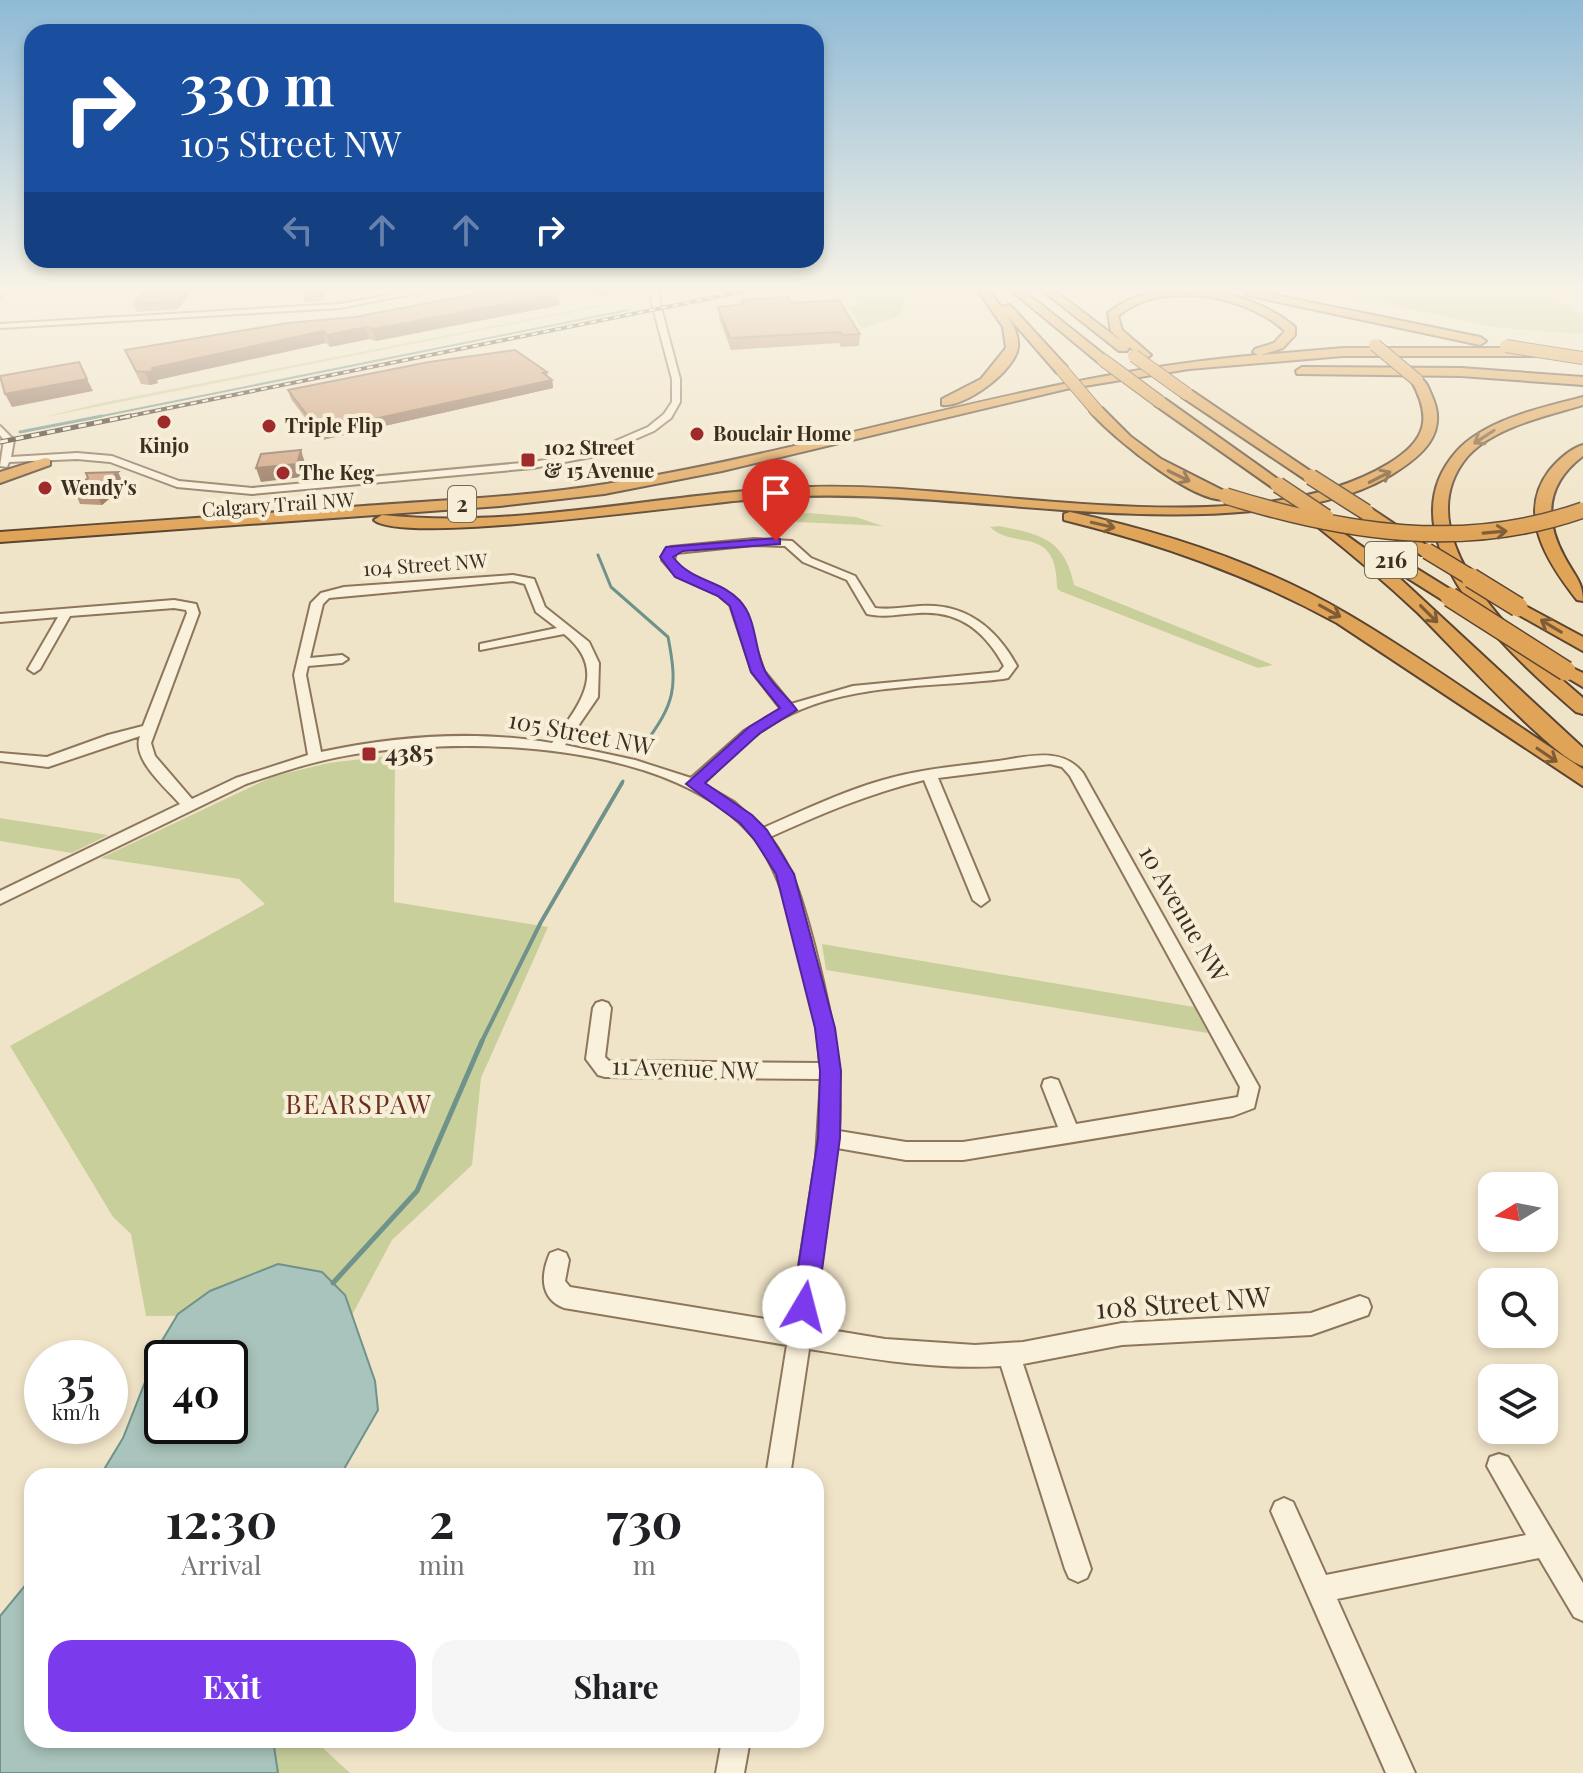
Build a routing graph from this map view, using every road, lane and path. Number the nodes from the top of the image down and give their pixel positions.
1 (672, 370) edge
2 (1000, 370) edge
3 (1056, 370) edge
4 (1116, 370) edge
5 (1136, 370) edge
6 (1155, 370) edge
7 (1160, 370) edge
8 (1404, 370) edge
9 (1583, 381) edge
10 (1067, 384) junction
11 (1005, 399) junction
12 (1583, 401) edge
13 (0, 431) edge
14 (1583, 449) edge
15 (45, 462) joint
16 (2, 467) edge
17 (722, 467) junction
18 (135, 468) junction
19 (775, 493) junction
20 (1583, 510) edge
21 (381, 519) junction
22 (201, 523) junction
23 (1329, 524) junction
24 (0, 525) edge
25 (0, 537) edge
26 (0, 547) edge
27 (1583, 596) edge
28 (66, 613) junction
29 (0, 618) edge
30 (566, 630) junction
31 (1583, 645) edge
32 (484, 647) dead end
33 (342, 659) dead end
34 (303, 663) junction
35 (34, 669) dead end
36 (1575, 676) edge
37 (1583, 708) edge
38 (789, 710) junction
39 (146, 730) junction
40 (556, 747) junction
41 (315, 756) junction
42 (0, 757) edge
43 (1583, 759) edge
44 (929, 774) junction
45 (1583, 779) edge
46 (694, 784) junction
47 (190, 806) junction
48 (761, 835) junction
49 (0, 898) edge
50 (981, 900) dead end
51 (602, 1008) dead end
52 (830, 1071) junction
53 (1051, 1086) dead end
54 (1070, 1134) junction
55 (829, 1138) junction
56 (558, 1260) dead end
57 (1360, 1307) dead end
58 (800, 1336) junction
59 (1009, 1355) junction
60 (1499, 1466) dead end
61 (779, 1468) edge
62 (1284, 1511) dead end
63 (1545, 1544) junction
64 (1078, 1569) dead end
65 (1319, 1589) junction
66 (1583, 1608) edge
67 (735, 1748) edge
68 (730, 1773) edge
69 (1401, 1773) edge

1 - 18 street
2 - 17 highway
3 - 10 highway
4 - 23 highway, bridge
5 - 11 highway
6 - 10 highway, 2
31 -> 7 highway, 216, bridge
19 -> 8 highway, bridge
9 - 10 highway, 2
10 - 11 highway, 2
10 -> 20 highway, bridge
10 - 21 highway, Calgary Trail NW / 2
11 - 17 highway, 2
12 -> 37 highway
13 - 16 street
14 - 27 highway
15 - 16 highway
15 - 18 street
16 - 18 street
17 - 22 highway, 2
19 - 21 highway
19 -> 45 highway
21 - 26 highway, Calgary Trail NW / 2
22 - 24 highway
22 - 25 highway, 2
23 - 36 highway, 216, bridge
23 -> 43 highway
28 - 29 street
28 - 35 street
28 - 39 street
30 - 32 street
30 - 34 street, 104 Street NW
30 - 40 street
33 - 34 street
34 - 41 street
38 - 38 street
38 - 46 street
39 - 42 street
39 - 47 street
40 - 41 street, 105 Street NW
40 - 46 street, 105 Street NW
41 - 47 street, 105 Street NW
44 - 48 street
44 - 50 street
44 - 54 street, 10 Avenue NW
46 - 48 street
47 - 49 street, 105 Street NW
48 - 52 street
51 - 52 street, 11 Avenue NW
52 - 55 street
53 - 54 street
54 - 55 street
55 - 58 street
56 - 58 street, 108 Street NW
57 - 59 street, 108 Street NW
58 - 59 street, 108 Street NW
58 - 61 street
59 - 64 street
60 - 63 street
62 - 65 street
63 - 65 street
63 - 66 street
65 - 69 street
67 - 68 street

